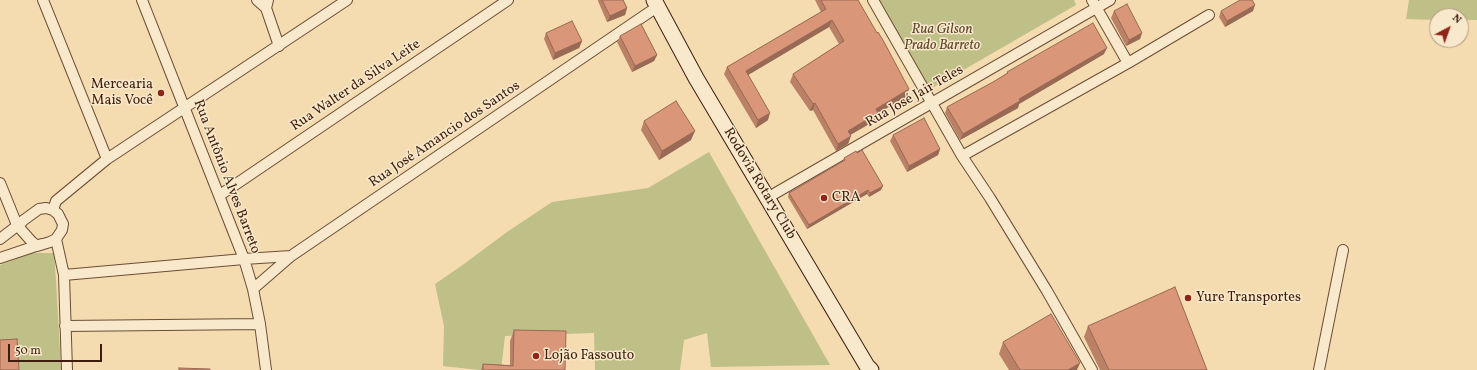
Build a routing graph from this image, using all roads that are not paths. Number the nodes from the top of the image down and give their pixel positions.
1 (43, 0) edge
2 (142, 0) edge
3 (256, 0) edge
4 (347, 0) edge
5 (508, 0) edge
6 (873, 0) edge
7 (1110, 0) edge
8 (267, 4) edge
9 (656, 4) edge
10 (1094, 4) edge
11 (1209, 15) dead end
12 (279, 46) junction
13 (1128, 63) junction
14 (932, 103) junction
15 (184, 109) junction
16 (962, 156) junction
17 (107, 159) junction
18 (0, 183) edge
19 (220, 195) junction
20 (767, 198) junction
21 (53, 210) junction
22 (17, 226) junction
23 (0, 239) edge
24 (56, 239) junction
25 (40, 244) junction
26 (1343, 250) dead end
27 (291, 256) junction
28 (0, 258) edge
29 (244, 259) junction
30 (64, 275) junction
31 (253, 289) junction
32 (260, 324) junction
33 (65, 326) junction
34 (869, 369) edge
35 (67, 370) edge
36 (266, 370) edge
37 (1092, 370) edge
38 (1319, 370) edge

1 - 17 street
2 - 15 street, Rua Antônio Alves Barreto
3 - 8 street
4 - 12 street
5 - 19 street, Rua Walter da Silva Leite
6 - 14 street
7 - 10 street, Rua José Jair Teles
8 - 12 street
9 - 20 main road, Rodovia Rotary Club
9 - 27 street, Rua José Amancio dos Santos
10 - 13 street
10 - 14 street, Rua José Jair Teles
11 - 13 street
12 - 15 street
13 - 16 street
14 - 16 street
14 - 20 street, Rua José Jair Teles
15 - 17 street
15 - 19 street, Rua Antônio Alves Barreto
16 - 37 street
17 - 21 street
18 - 22 street
19 - 29 street, Rua Antônio Alves Barreto
20 - 34 main road, Rodovia Rotary Club
21 - 22 street
21 - 24 street
22 - 23 street
22 - 25 street
24 - 25 street
24 - 30 street
25 - 28 street
26 - 38 street
27 - 29 street
27 - 31 street, Rua José Amancio dos Santos
29 - 30 street
29 - 31 street, Rua Antônio Alves Barreto
30 - 33 street
31 - 32 street, Rua Antônio Alves Barreto
32 - 33 street
32 - 36 street, Rua Antônio Alves Barreto
33 - 35 street

